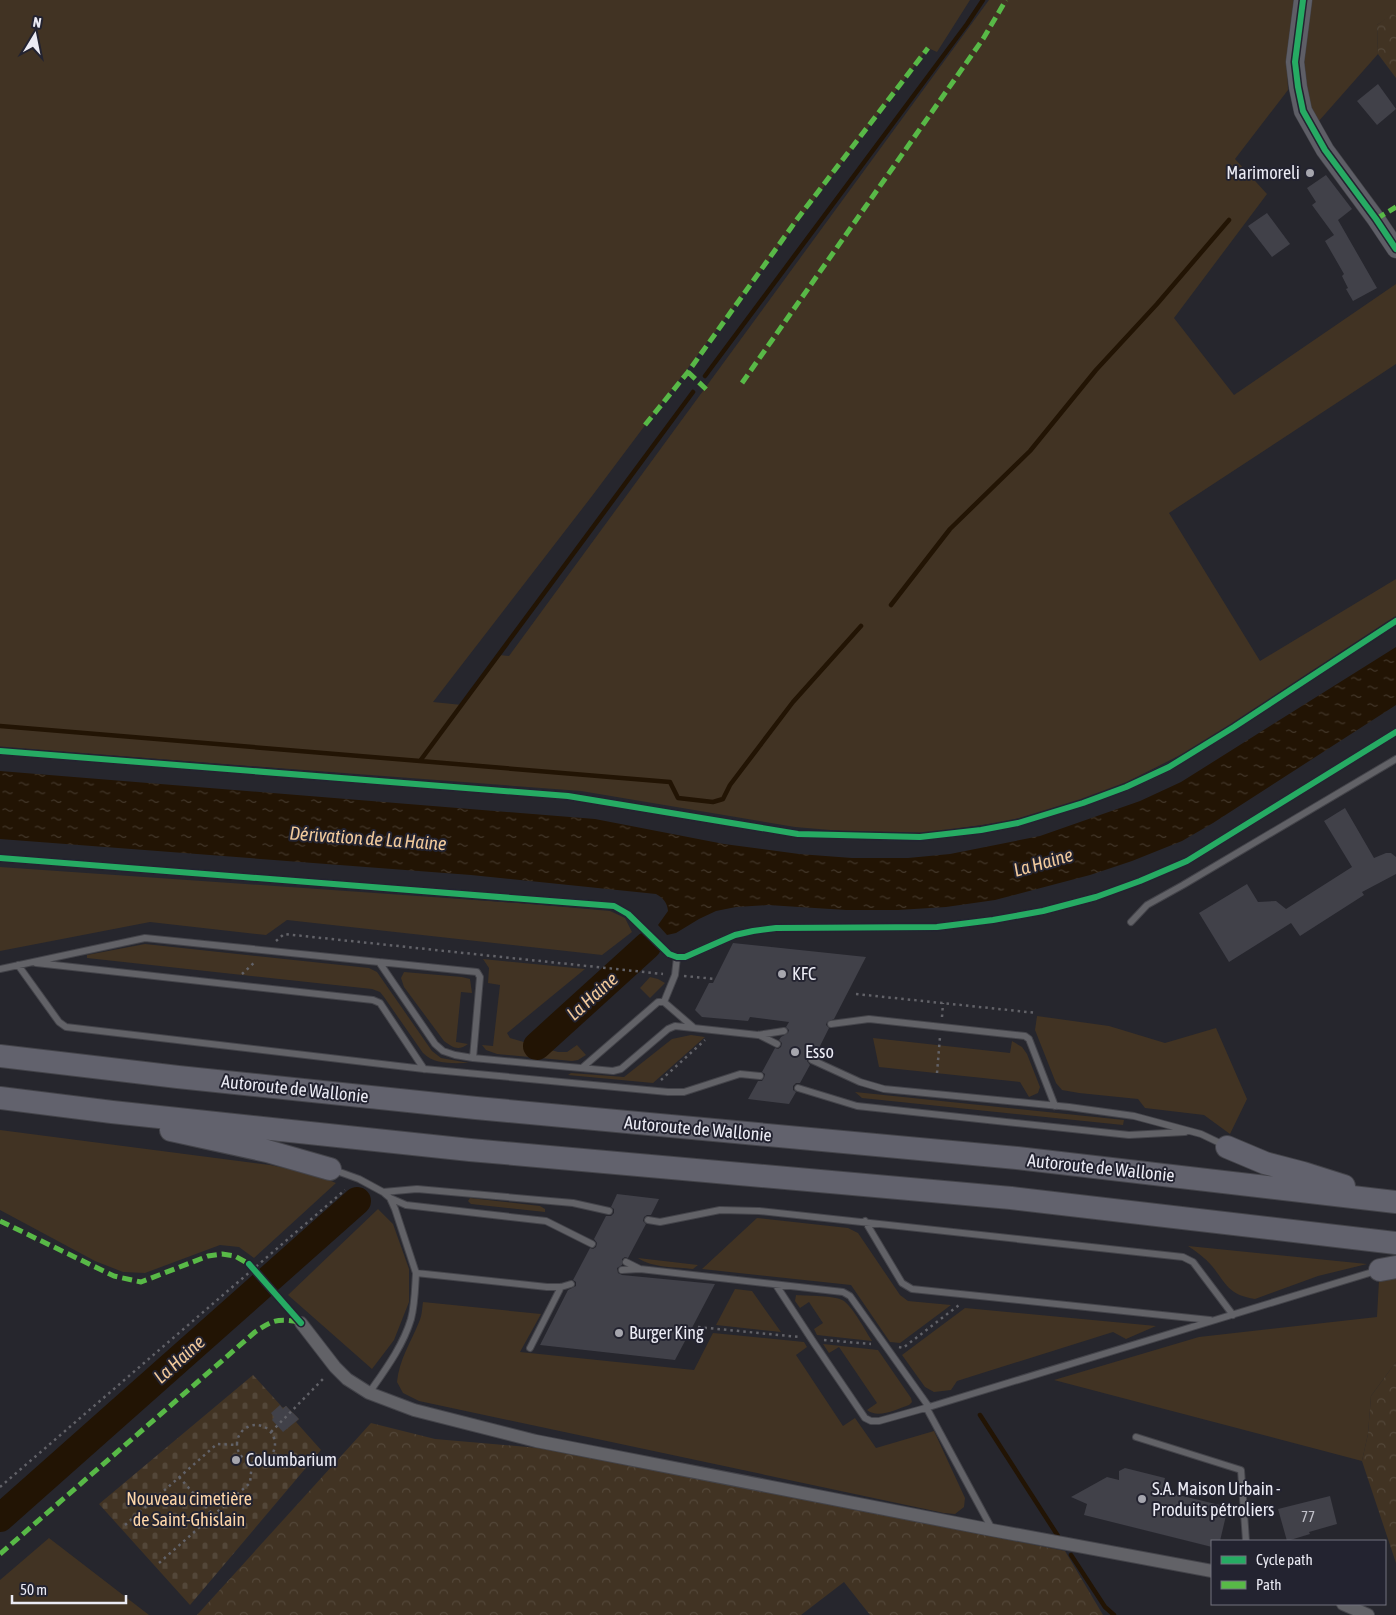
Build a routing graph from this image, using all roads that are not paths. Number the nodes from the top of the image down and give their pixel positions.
1 (1303, 0) edge
2 (1396, 249) edge
3 (1396, 621) edge
4 (1396, 732) edge
5 (0, 752) edge
6 (1396, 758) edge
7 (0, 858) edge
8 (1131, 922) dead end
9 (677, 957) junction
10 (379, 962) junction
11 (29, 963) junction
12 (18, 965) junction
13 (0, 969) edge
14 (664, 1002) junction
15 (831, 1024) dead end
16 (692, 1027) junction
17 (784, 1031) dead end
18 (758, 1035) junction
19 (777, 1044) dead end
20 (0, 1056) edge
21 (473, 1058) junction
22 (812, 1060) dead end
23 (582, 1068) junction
24 (424, 1069) junction
25 (760, 1076) dead end
26 (798, 1088) dead end
27 (0, 1098) edge
28 (1055, 1106) junction
29 (112, 1112) junction
30 (1191, 1132) junction
31 (1227, 1147) joint
32 (330, 1169) joint
33 (383, 1192) junction
34 (390, 1198) junction
35 (1387, 1201) edge
36 (609, 1211) dead end
37 (648, 1220) dead end
38 (865, 1222) junction
39 (1396, 1243) edge
40 (592, 1244) dead end
41 (626, 1262) dead end
42 (1388, 1268) edge
43 (640, 1269) junction
44 (622, 1270) dead end
45 (416, 1273) junction
46 (572, 1284) dead end
47 (776, 1285) junction
48 (561, 1287) junction
49 (1233, 1315) junction
50 (1215, 1320) junction
51 (302, 1323) dead end
52 (530, 1348) dead end
53 (369, 1393) junction
54 (927, 1407) junction
55 (1136, 1437) dead end
56 (992, 1530) junction
57 (1246, 1540) edge
58 (1211, 1571) edge
59 (1345, 1605) edge
60 (1368, 1615) edge

1 - 2 street
3 - 5 lane
4 - 9 lane
6 - 8 lane
7 - 9 lane
9 - 14 lane
10 - 11 lane
10 - 21 lane
10 - 21 lane
11 - 12 lane
11 - 24 lane
12 - 13 lane
12 - 24 lane
14 - 16 lane
14 - 23 lane
15 - 28 lane
16 - 18 lane
16 - 23 lane
17 - 18 lane
18 - 19 lane
20 - 35 highway, Autoroute de Wallonie
21 - 23 lane
22 - 28 lane
24 - 25 lane
26 - 30 lane
27 - 29 highway
28 - 30 lane
29 - 32 highway
29 - 39 highway
30 - 31 lane
31 - 35 highway
32 - 33 lane
33 - 34 lane
33 - 36 lane
34 - 40 lane
34 - 45 lane
37 - 38 lane
38 - 49 lane
38 - 50 lane
41 - 43 lane
42 - 49 lane
43 - 44 lane
43 - 47 lane
45 - 48 lane
45 - 53 lane
46 - 48 lane
47 - 54 lane
47 - 54 lane
48 - 52 lane
49 - 50 lane
50 - 54 lane
51 - 53 street
53 - 56 street
54 - 56 lane
55 - 57 lane
56 - 58 street
59 - 60 street

